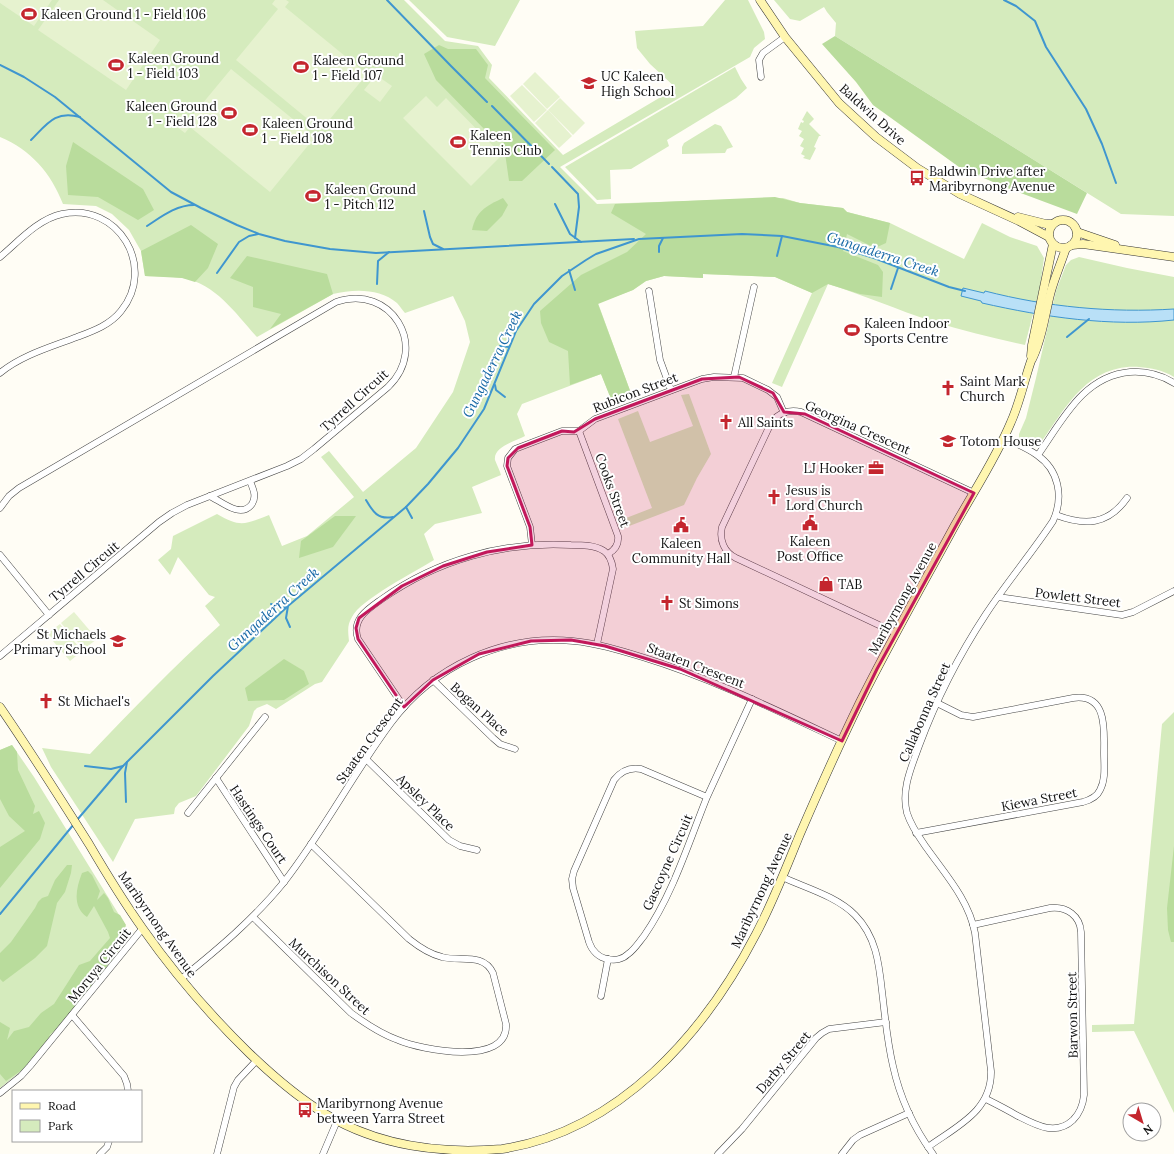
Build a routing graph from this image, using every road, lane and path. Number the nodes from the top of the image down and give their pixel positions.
1 (760, 0) edge
2 (785, 37) junction
3 (761, 77) dead end
4 (1000, 212) junction
5 (1053, 224) junction
6 (1077, 232) junction
7 (1051, 241) junction
8 (1069, 247) junction
9 (1138, 253) junction
10 (0, 257) edge
11 (1174, 257) edge
12 (754, 287) dead end
13 (1048, 289) junction
14 (649, 292) dead end
15 (0, 373) edge
16 (734, 377) junction
17 (1174, 383) edge
18 (671, 390) junction
19 (784, 413) junction
20 (579, 431) junction
21 (1004, 438) junction
22 (1038, 455) junction
23 (250, 480) junction
24 (974, 493) junction
25 (210, 496) junction
26 (1127, 498) dead end
27 (0, 508) edge
28 (1056, 515) junction
29 (532, 545) junction
30 (608, 554) junction
31 (0, 555) edge
32 (1174, 591) edge
33 (998, 597) junction
34 (49, 615) junction
35 (896, 633) junction
36 (597, 644) junction
37 (0, 656) edge
38 (433, 680) junction
39 (752, 699) junction
40 (937, 703) junction
41 (0, 707) edge
42 (404, 707) junction
43 (264, 717) dead end
44 (842, 741) junction
45 (515, 749) dead end
46 (367, 760) junction
47 (216, 778) junction
48 (707, 797) junction
49 (188, 813) dead end
50 (916, 833) junction
51 (311, 844) junction
52 (477, 850) dead end
53 (782, 877) junction
54 (284, 882) junction
55 (253, 917) junction
56 (974, 925) junction
57 (142, 929) junction
58 (608, 959) junction
59 (181, 980) junction
60 (601, 996) dead end
61 (72, 1015) junction
62 (886, 1022) junction
63 (257, 1060) junction
64 (128, 1090) edge
65 (0, 1093) edge
66 (986, 1099) junction
67 (909, 1113) junction
68 (337, 1121) junction
69 (108, 1142) edge
70 (928, 1147) junction
71 (418, 1151) edge
72 (100, 1154) edge
73 (217, 1154) edge
74 (323, 1154) edge
75 (718, 1154) edge
76 (842, 1154) edge
77 (933, 1154) edge

1 - 2 street, Baldwin Drive
2 - 3 street
2 - 4 street, Baldwin Drive
4 - 5 street, Baldwin Drive
4 - 7 street, Baldwin Drive
5 - 6 street
5 - 7 street
6 - 8 street
6 - 9 street
7 - 8 street
7 - 13 street, Maribyrnong Avenue
8 - 9 street
8 - 13 street, Maribyrnong Avenue
9 - 11 street
10 - 15 street
12 - 16 street
13 - 21 street, Maribyrnong Avenue
14 - 18 street
16 - 18 street, Rubicon Street
16 - 19 street, Rubicon Street
17 - 22 street
18 - 20 street, Rubicon Street
19 - 24 street, Georgina Crescent
19 - 35 street, Georgina Crescent
20 - 29 street
20 - 30 street, Cooks Street
21 - 22 street, Callabonna Street
21 - 24 street, Maribyrnong Avenue
22 - 28 street, Callabonna Street
23 - 25 street, Tyrrell Circuit
23 - 25 street
23 - 27 street, Tyrrell Circuit
24 - 35 street, Maribyrnong Avenue
25 - 34 street, Tyrrell Circuit
26 - 28 street
28 - 33 street, Callabonna Street
29 - 30 street
29 - 42 street
30 - 36 street
31 - 34 street, Tyrrell Circuit
32 - 33 street, Powlett Street
33 - 40 street, Callabonna Street
34 - 37 street, Tyrrell Circuit
35 - 44 street, Maribyrnong Avenue
36 - 38 street, Staaten Crescent
36 - 39 street, Staaten Crescent
38 - 42 street, Staaten Crescent
38 - 45 street, Bogan Place
39 - 44 street, Staaten Crescent
39 - 48 street, Gascoyne Circuit
40 - 50 street, Callabonna Street
40 - 50 street, Kiewa Street
41 - 57 street, Maribyrnong Avenue
42 - 46 street, Staaten Crescent
43 - 47 street, Hastings Court
44 - 53 street, Maribyrnong Avenue
46 - 51 street, Staaten Crescent
46 - 52 street, Apsley Place
47 - 49 street, Hastings Court
47 - 54 street, Hastings Court
48 - 58 street, Gascoyne Circuit
48 - 58 street
50 - 56 street, Callabonna Street
51 - 54 street, Staaten Crescent
51 - 55 street, Murchison Street
53 - 62 street
53 - 71 street, Maribyrnong Avenue
54 - 55 street, Staaten Crescent
55 - 59 street, Staaten Crescent
56 - 66 street, Callabonna Street
56 - 66 street, Barwon Street
57 - 59 street, Maribyrnong Avenue
57 - 61 street, Moruya Circuit
58 - 60 street
59 - 63 street, Maribyrnong Avenue
61 - 64 street, Moruya Circuit
61 - 65 street, Moruya Circuit
62 - 67 street
62 - 75 street, Darby Street
63 - 68 street, Maribyrnong Avenue
63 - 73 street
66 - 70 street, Callabonna Street
67 - 70 street
67 - 76 street
68 - 71 street, Maribyrnong Avenue
68 - 74 street
69 - 72 street
70 - 77 street

